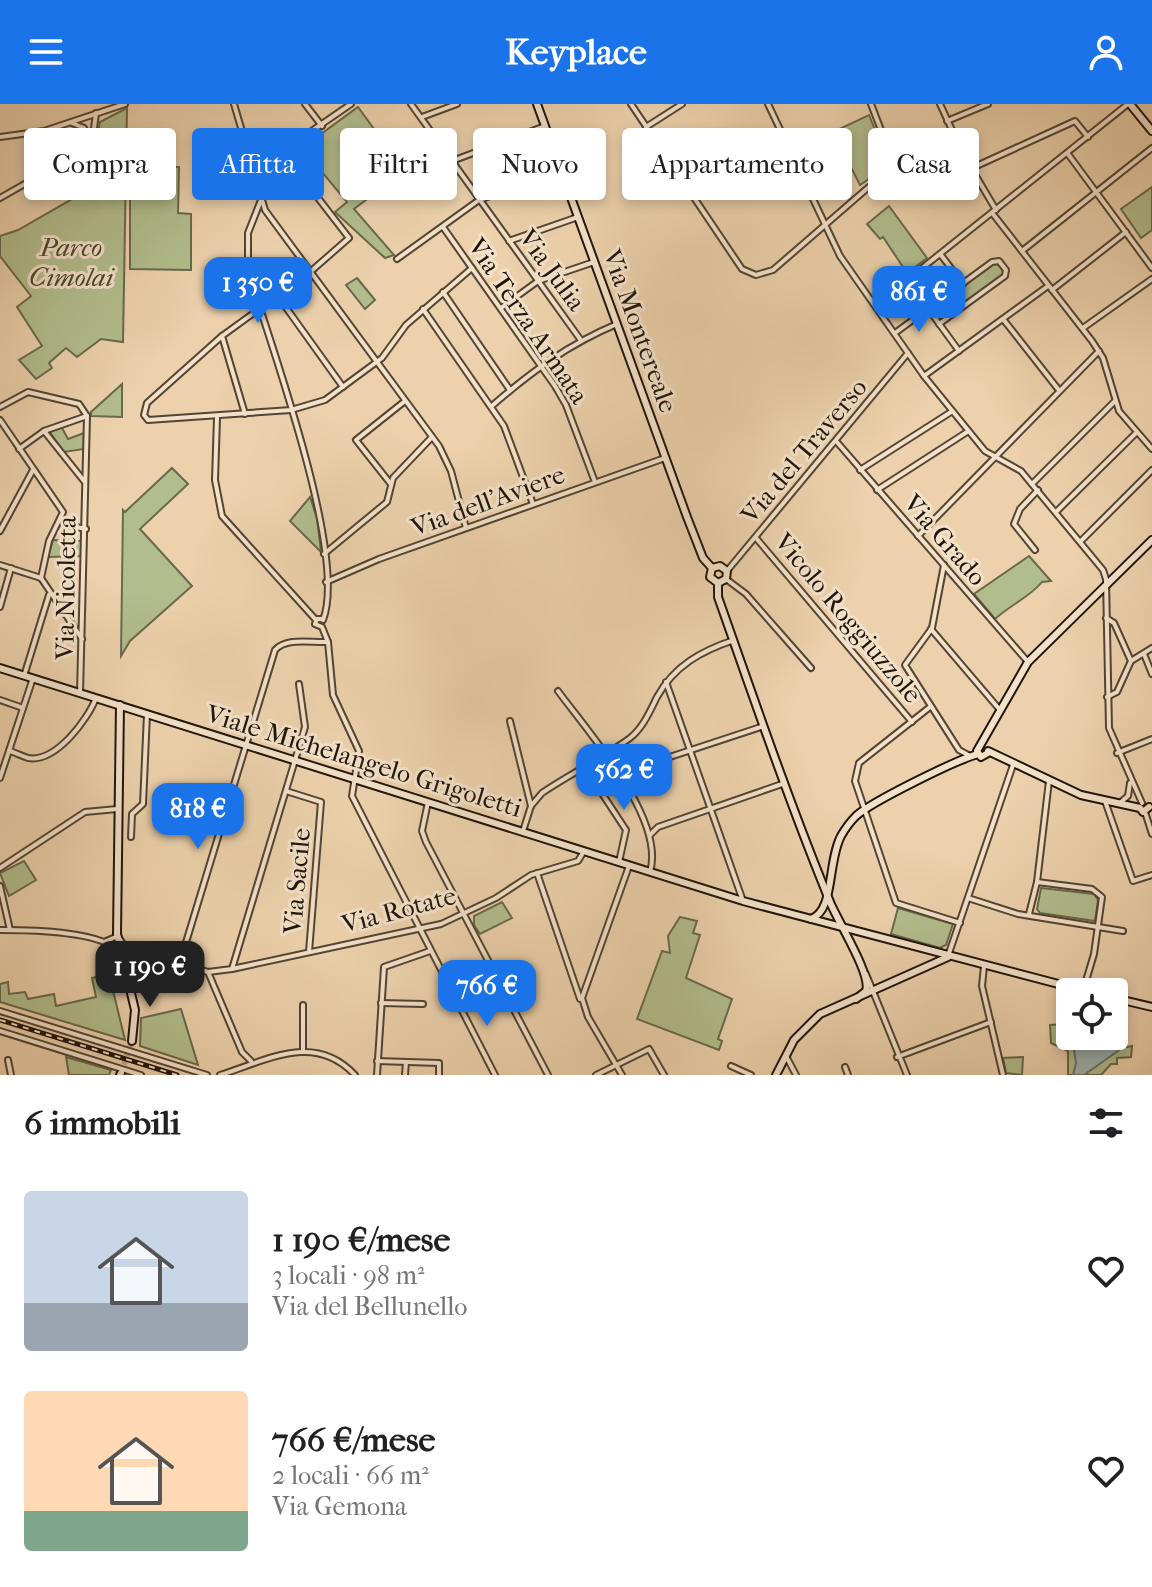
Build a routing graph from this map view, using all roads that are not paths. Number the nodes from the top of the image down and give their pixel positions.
1 (125, 104) edge
2 (234, 104) edge
3 (305, 104) edge
4 (351, 104) edge
5 (411, 104) edge
6 (457, 104) edge
7 (537, 104) edge
8 (631, 104) edge
9 (682, 104) edge
10 (768, 104) edge
11 (871, 104) edge
12 (940, 104) edge
13 (988, 104) edge
14 (1129, 104) edge
15 (96, 113) junction
16 (86, 117) junction
17 (421, 117) junction
18 (947, 121) junction
19 (69, 123) junction
20 (94, 125) junction
21 (322, 126) junction
22 (545, 126) joint
23 (646, 127) junction
24 (84, 128) joint
25 (94, 128) edge
26 (241, 128) edge
27 (319, 128) edge
28 (429, 128) edge
29 (880, 128) edge
30 (950, 128) edge
31 (1152, 131) edge
32 (0, 137) edge
33 (1088, 137) junction
34 (1152, 148) edge
35 (1068, 154) junction
36 (457, 159) edge
37 (979, 165) edge
38 (457, 168) edge
39 (979, 182) edge
40 (24, 184) edge
41 (473, 191) edge
42 (868, 191) edge
43 (1096, 192) junction
44 (0, 198) edge
45 (261, 200) joint
46 (320, 200) edge
47 (479, 200) joint
48 (572, 200) edge
49 (994, 212) junction
50 (578, 217) junction
51 (824, 225) junction
52 (443, 227) junction
53 (1126, 232) junction
54 (509, 241) junction
55 (1022, 251) junction
56 (941, 255) junction
57 (397, 259) dead end
58 (594, 262) junction
59 (472, 268) junction
60 (1152, 268) edge
61 (309, 273) junction
62 (1152, 279) edge
63 (538, 281) junction
64 (908, 281) junction
65 (963, 284) junction
66 (1050, 288) junction
67 (443, 292) junction
68 (277, 295) junction
69 (877, 304) junction
70 (259, 307) junction
71 (501, 308) junction
72 (423, 309) junction
73 (927, 310) junction
74 (1003, 319) junction
75 (617, 324) junction
76 (939, 324) junction
77 (1083, 328) junction
78 (895, 333) junction
79 (222, 336) junction
80 (580, 339) junction
81 (959, 351) junction
82 (1099, 351) junction
83 (908, 353) junction
84 (376, 363) junction
85 (542, 365) junction
86 (924, 376) junction
87 (343, 387) junction
88 (510, 390) junction
89 (1059, 390) junction
90 (405, 401) junction
91 (1115, 401) junction
92 (493, 405) junction
93 (0, 407) edge
94 (291, 410) junction
95 (951, 412) junction
96 (245, 415) junction
97 (87, 416) junction
98 (217, 418) junction
99 (0, 420) edge
100 (44, 431) junction
101 (967, 432) junction
102 (1137, 432) junction
103 (432, 437) junction
104 (836, 441) junction
105 (19, 449) junction
106 (1152, 449) edge
107 (993, 457) junction
108 (665, 458) junction
109 (34, 470) junction
110 (860, 470) junction
111 (1152, 470) edge
112 (595, 482) junction
113 (86, 483) junction
114 (391, 484) junction
115 (1032, 484) junction
116 (877, 490) junction
117 (1038, 490) junction
118 (533, 504) junction
119 (1057, 511) junction
120 (62, 519) junction
121 (466, 528) junction
122 (86, 529) junction
123 (0, 531) edge
124 (918, 536) junction
125 (756, 538) junction
126 (1152, 540) edge
127 (1081, 541) junction
128 (1035, 550) dead end
129 (324, 554) junction
130 (0, 565) edge
131 (944, 565) junction
132 (11, 568) junction
133 (712, 568) junction
134 (726, 575) junction
135 (41, 578) junction
136 (326, 582) junction
137 (718, 583) junction
138 (1104, 587) junction
139 (49, 595) junction
140 (0, 607) edge
141 (1106, 618) junction
142 (323, 619) junction
143 (316, 620) junction
144 (322, 627) junction
145 (931, 629) junction
146 (83, 640) junction
147 (734, 640) junction
148 (328, 642) junction
149 (1152, 648) edge
150 (1144, 654) junction
151 (1131, 661) junction
152 (1028, 662) junction
153 (0, 668) edge
154 (811, 668) dead end
155 (1152, 674) edge
156 (24, 676) junction
157 (33, 678) junction
158 (666, 682) junction
159 (299, 684) dead end
160 (558, 691) dead end
161 (80, 693) junction
162 (1107, 697) junction
163 (96, 698) junction
164 (0, 700) edge
165 (120, 705) junction
166 (930, 707) junction
167 (23, 708) junction
168 (1000, 710) junction
169 (147, 714) junction
170 (510, 721) dead end
171 (912, 722) junction
172 (764, 726) junction
173 (1152, 739) edge
174 (246, 745) junction
175 (983, 746) junction
176 (690, 749) junction
177 (10, 751) junction
178 (604, 753) junction
179 (988, 753) junction
180 (1117, 753) junction
181 (974, 755) junction
182 (295, 761) junction
183 (1013, 765) junction
184 (584, 766) junction
185 (618, 774) junction
186 (0, 778) edge
187 (353, 779) junction
188 (1130, 780) junction
189 (1049, 781) junction
190 (785, 783) junction
191 (286, 791) junction
192 (1105, 801) junction
193 (428, 802) junction
194 (1116, 804) junction
195 (531, 806) junction
196 (1146, 807) edge
197 (711, 808) junction
198 (117, 809) junction
199 (864, 810) junction
200 (523, 831) junction
201 (1152, 834) edge
202 (650, 835) junction
203 (131, 837) dead end
204 (584, 851) junction
205 (619, 862) junction
206 (831, 863) junction
207 (629, 866) junction
208 (816, 867) junction
209 (0, 868) edge
210 (650, 872) junction
211 (537, 873) junction
212 (1152, 875) edge
213 (1037, 882) junction
214 (0, 886) edge
215 (828, 898) junction
216 (968, 898) junction
217 (743, 901) junction
218 (464, 914) junction
219 (1027, 915) junction
220 (807, 920) junction
221 (960, 923) junction
222 (1098, 927) junction
223 (840, 928) junction
224 (419, 929) junction
225 (0, 930) edge
226 (10, 930) junction
227 (1123, 931) dead end
228 (118, 936) junction
229 (104, 942) junction
230 (135, 949) junction
231 (430, 951) junction
232 (309, 952) junction
233 (122, 955) junction
234 (948, 957) junction
235 (180, 962) junction
236 (984, 966) junction
237 (232, 969) junction
238 (208, 972) junction
239 (865, 972) junction
240 (1088, 978) edge
241 (1056, 984) edge
242 (876, 991) junction
243 (856, 999) junction
244 (1128, 1001) edge
245 (381, 1003) junction
246 (423, 1004) dead end
247 (582, 1004) junction
248 (303, 1005) dead end
249 (1152, 1007) edge
250 (0, 1011) edge
251 (991, 1022) junction
252 (0, 1031) edge
253 (132, 1041) tunnel mouth
254 (303, 1050) junction
255 (786, 1056) junction
256 (897, 1057) junction
257 (8, 1060) dead end
258 (251, 1061) junction
259 (377, 1061) junction
260 (406, 1062) junction
261 (616, 1064) junction
262 (731, 1066) dead end
263 (845, 1067) dead end
264 (11, 1075) edge
265 (141, 1075) edge
266 (207, 1075) edge
267 (220, 1075) edge
268 (355, 1075) edge
269 (377, 1075) edge
270 (405, 1075) edge
271 (439, 1075) edge
272 (495, 1075) edge
273 (548, 1075) edge
274 (596, 1075) edge
275 (622, 1075) edge
276 (664, 1075) edge
277 (751, 1075) edge
278 (777, 1075) edge
279 (796, 1075) edge
280 (848, 1075) edge
281 (907, 1075) edge
282 (1003, 1075) edge

1 - 15 street
2 - 26 street
3 - 21 street
4 - 21 street
5 - 17 street, Via Julia
6 - 17 street
7 - 22 main road, Via Montereale
8 - 23 street
9 - 23 street
10 - 51 street
11 - 29 street
12 - 18 street
13 - 18 street
14 - 31 main road
14 - 33 street
15 - 16 street
15 - 20 street
16 - 19 street
16 - 20 street
16 - 24 street
17 - 28 street, Via Julia
18 - 30 street
19 - 24 street
19 - 32 street
20 - 25 street
21 - 27 street
22 - 36 street
23 - 51 street
33 - 35 street
33 - 37 street
34 - 43 street
35 - 43 street
35 - 49 street
38 - 41 street, Via Julia
39 - 49 street
40 - 44 street
42 - 51 street
43 - 53 street
43 - 55 street
45 - 61 street
45 - 70 street
46 - 61 street
47 - 52 street
47 - 54 street, Via Julia
48 - 50 main road, Via Montereale
49 - 55 street
49 - 56 street
50 - 54 street
50 - 58 main road, Via Montereale
51 - 69 street
52 - 57 street
52 - 59 street, Via Terza Armata
53 - 60 street
53 - 66 street
54 - 63 street, Via Julia
55 - 66 street
56 - 64 street
56 - 65 street
58 - 63 street
58 - 75 main road, Via Montereale
59 - 67 street
59 - 71 street, Via Terza Armata
61 - 68 street
61 - 84 street
62 - 77 street
63 - 71 street
63 - 80 street, Via Julia
64 - 69 street
64 - 73 street
65 - 73 street
65 - 76 street
66 - 74 street
66 - 77 street
67 - 72 street
67 - 88 street
68 - 70 street
68 - 87 street
69 - 78 street
70 - 79 street
70 - 94 street
71 - 85 street, Via Terza Armata
72 - 84 street
72 - 92 street
73 - 76 street
73 - 78 street
74 - 81 street
74 - 89 street
75 - 80 street
75 - 108 main road, Via Montereale
76 - 81 street
77 - 82 street
78 - 83 street
79 - 96 street
79 - 98 street
80 - 85 street
81 - 86 street
82 - 89 street
82 - 91 street
83 - 86 street
83 - 104 street, Via del Traverso
84 - 87 street
84 - 90 street
85 - 88 street
85 - 112 street, Via Terza Armata
86 - 95 street
87 - 94 street
88 - 92 street
89 - 107 street
90 - 103 street
90 - 114 street
91 - 102 street
91 - 115 street
92 - 118 street
93 - 97 street
94 - 96 street
94 - 129 street
95 - 101 street
95 - 110 street
96 - 98 street
97 - 100 street
97 - 113 street, Via Nicoletta
98 - 143 street
99 - 105 street
100 - 105 street
100 - 113 street, Via Nicoletta
101 - 107 street
101 - 116 street
102 - 106 street
102 - 119 street
103 - 114 street
103 - 121 street
104 - 110 street, Via Grado
104 - 125 street, Via del Traverso
105 - 109 street
107 - 115 street
107 - 124 street
108 - 112 street, Via dell'Aviere
108 - 133 main road, Via Montereale
109 - 120 street
109 - 123 street
110 - 116 street, Via Grado
111 - 127 street
112 - 118 street, Via dell'Aviere
113 - 122 street, Via Nicoletta
114 - 129 street
115 - 117 street
116 - 124 street, Via Grado
117 - 119 street
117 - 128 street
118 - 121 street, Via dell'Aviere
119 - 127 street
120 - 122 street
120 - 135 street
121 - 136 street, Via dell'Aviere
122 - 146 street, Via Nicoletta
124 - 131 street, Via Grado
125 - 134 street, Via del Traverso
125 - 171 street, Vicolo Roggiuzzole
126 - 138 main road
127 - 138 street
129 - 136 street
130 - 132 street
131 - 145 street
131 - 152 street, Via Grado
132 - 135 street
132 - 140 street
133 - 134 main road
133 - 137 main road, Via Montereale
134 - 137 main road
134 - 154 street
135 - 139 street
136 - 142 street
137 - 147 main road
138 - 141 street
138 - 152 main road
139 - 146 street
139 - 156 street
141 - 151 street
141 - 162 street
142 - 143 street
142 - 144 street
143 - 144 street
144 - 148 street
145 - 166 street
145 - 168 street
146 - 161 street, Via Nicoletta
147 - 158 street
147 - 172 main road
148 - 174 street
148 - 187 street
149 - 150 street
150 - 151 street
150 - 155 street
151 - 162 street
152 - 168 main road
153 - 156 main road, Viale Michelangelo Grigoletti
156 - 157 main road, Viale Michelangelo Grigoletti
157 - 161 main road, Viale Michelangelo Grigoletti
157 - 167 street
158 - 176 street
158 - 178 street
159 - 182 street
160 - 178 street
161 - 163 main road, Viale Michelangelo Grigoletti
162 - 180 street
163 - 165 main road, Viale Michelangelo Grigoletti
163 - 177 street
164 - 167 street
165 - 169 main road, Viale Michelangelo Grigoletti
165 - 198 main road
166 - 171 street
166 - 181 street
167 - 177 street
168 - 175 main road
169 - 174 main road, Viale Michelangelo Grigoletti
169 - 203 street
170 - 195 street
171 - 199 street
172 - 176 street
172 - 190 main road
173 - 180 street
174 - 182 main road, Viale Michelangelo Grigoletti
174 - 235 street
175 - 179 main road
175 - 181 main road
176 - 185 street
176 - 197 street
177 - 186 street
178 - 184 street
178 - 185 street
179 - 181 main road
179 - 183 main road
180 - 188 street
181 - 199 main road
182 - 187 main road, Viale Michelangelo Grigoletti
182 - 191 street
183 - 189 main road
183 - 216 street
184 - 195 street
184 - 205 street
185 - 202 street
187 - 193 main road, Viale Michelangelo Grigoletti
187 - 224 street
188 - 194 street
188 - 196 street
189 - 192 main road
189 - 213 street
190 - 197 street
190 - 208 main road
191 - 232 street, Via Sacile
191 - 237 street
192 - 194 main road
192 - 212 street
193 - 200 main road, Viale Michelangelo Grigoletti
193 - 218 street
194 - 196 main road
195 - 200 street
196 - 201 street
197 - 202 street
197 - 217 street
198 - 209 street
198 - 228 main road
199 - 206 main road
199 - 221 street
200 - 204 main road, Viale Michelangelo Grigoletti
202 - 210 street
204 - 205 main road, Viale Michelangelo Grigoletti
204 - 211 street, Via Rotate
205 - 207 main road, Viale Michelangelo Grigoletti
206 - 208 main road
206 - 215 main road
207 - 210 main road, Viale Michelangelo Grigoletti
207 - 247 street
208 - 215 main road
210 - 217 main road, Viale Michelangelo Grigoletti
211 - 218 street, Via Rotate
211 - 247 street
213 - 219 street
213 - 222 street
214 - 226 street
215 - 220 main road
215 - 223 main road
216 - 219 street
216 - 221 street
217 - 220 main road, Viale Michelangelo Grigoletti
218 - 224 street, Via Rotate
218 - 273 street
219 - 222 street
220 - 223 main road, Viale Michelangelo Grigoletti
221 - 234 street
222 - 227 street
222 - 240 street
223 - 234 main road, Viale Michelangelo Grigoletti
223 - 239 main road
224 - 231 street
224 - 232 street, Via Rotate
225 - 226 street
226 - 229 street
228 - 229 street
228 - 230 street
228 - 233 main road
229 - 233 street
230 - 233 street
230 - 235 street
231 - 245 street
231 - 272 street
232 - 237 street, Via Rotate
233 - 253 main road
234 - 236 main road, Viale Michelangelo Grigoletti
234 - 242 main road
235 - 238 street
236 - 241 main road, Viale Michelangelo Grigoletti
236 - 251 street
237 - 238 street, Via Rotate
238 - 258 street
239 - 242 street
239 - 243 main road
242 - 243 main road
242 - 256 street
243 - 255 main road
244 - 249 main road
245 - 246 street
245 - 259 street
247 - 261 street
248 - 254 street
250 - 266 street
251 - 256 street
251 - 282 street
252 - 265 street
254 - 258 street
254 - 268 street
255 - 278 main road
255 - 279 street
256 - 281 street
257 - 264 street
258 - 267 street
259 - 260 street
259 - 269 street
260 - 270 street
260 - 271 street
261 - 274 street
261 - 275 street
261 - 276 street
262 - 277 street
263 - 280 street

